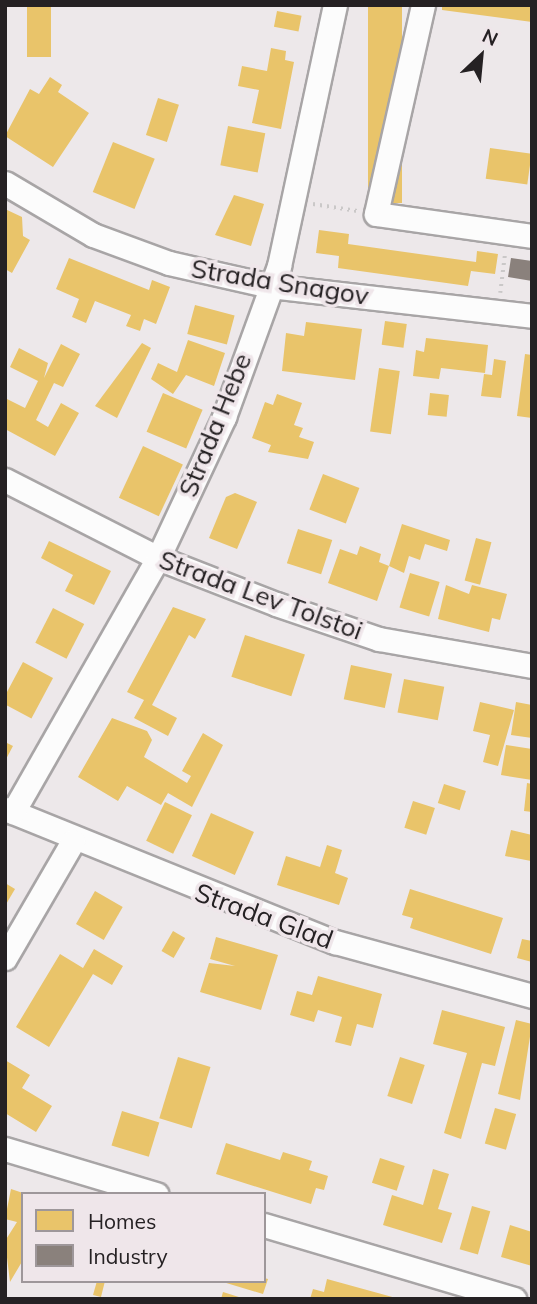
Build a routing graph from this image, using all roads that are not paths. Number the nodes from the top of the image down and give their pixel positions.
1 (335, 5) edge
2 (423, 5) edge
3 (5, 183) edge
4 (532, 236) edge
5 (270, 286) junction
6 (532, 316) edge
7 (5, 480) edge
8 (158, 558) junction
9 (532, 666) edge
10 (9, 811) edge
11 (73, 841) junction
12 (5, 958) edge
13 (532, 996) edge
14 (5, 1149) edge
15 (149, 1192) edge
16 (266, 1226) edge
17 (514, 1299) edge

1 - 5 street, Strada Hebe
2 - 4 street
3 - 5 street, Strada Snagov
5 - 6 street, Strada Snagov
5 - 8 street, Strada Hebe
7 - 8 street, Strada Lev Tolstoi
8 - 9 street, Strada Lev Tolstoi
8 - 10 street, Strada Hebe
10 - 11 street, Strada Glad
11 - 12 street
11 - 13 street, Strada Glad
14 - 15 street
16 - 17 street

